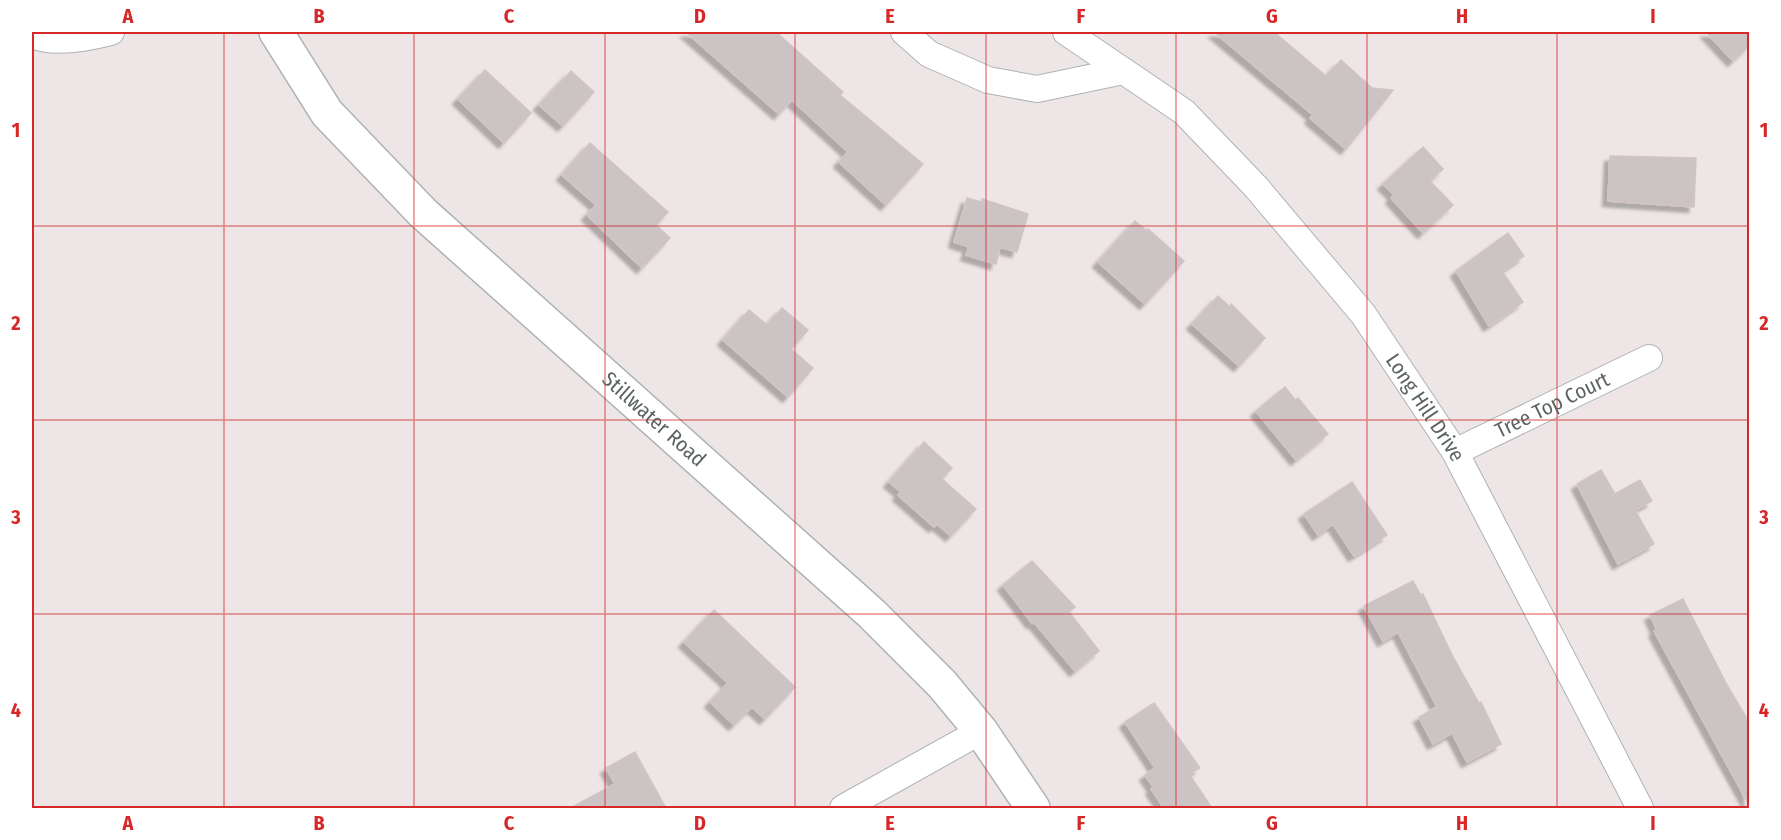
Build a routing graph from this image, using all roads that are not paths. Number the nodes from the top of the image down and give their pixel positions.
1 (111, 32) edge
2 (276, 32) edge
3 (904, 32) edge
4 (1066, 32) edge
5 (32, 35) edge
6 (1123, 70) junction
7 (1649, 358) dead end
8 (1455, 452) junction
9 (981, 731) junction
10 (843, 808) edge
11 (1033, 808) edge
12 (1640, 808) edge

1 - 5 street
2 - 9 main road, Stillwater Road
3 - 6 street
4 - 6 street, Long Hill Drive
6 - 8 street, Long Hill Drive
7 - 8 street, Tree Top Court
8 - 12 street, Long Hill Drive
9 - 10 street
9 - 11 main road, Stillwater Road

